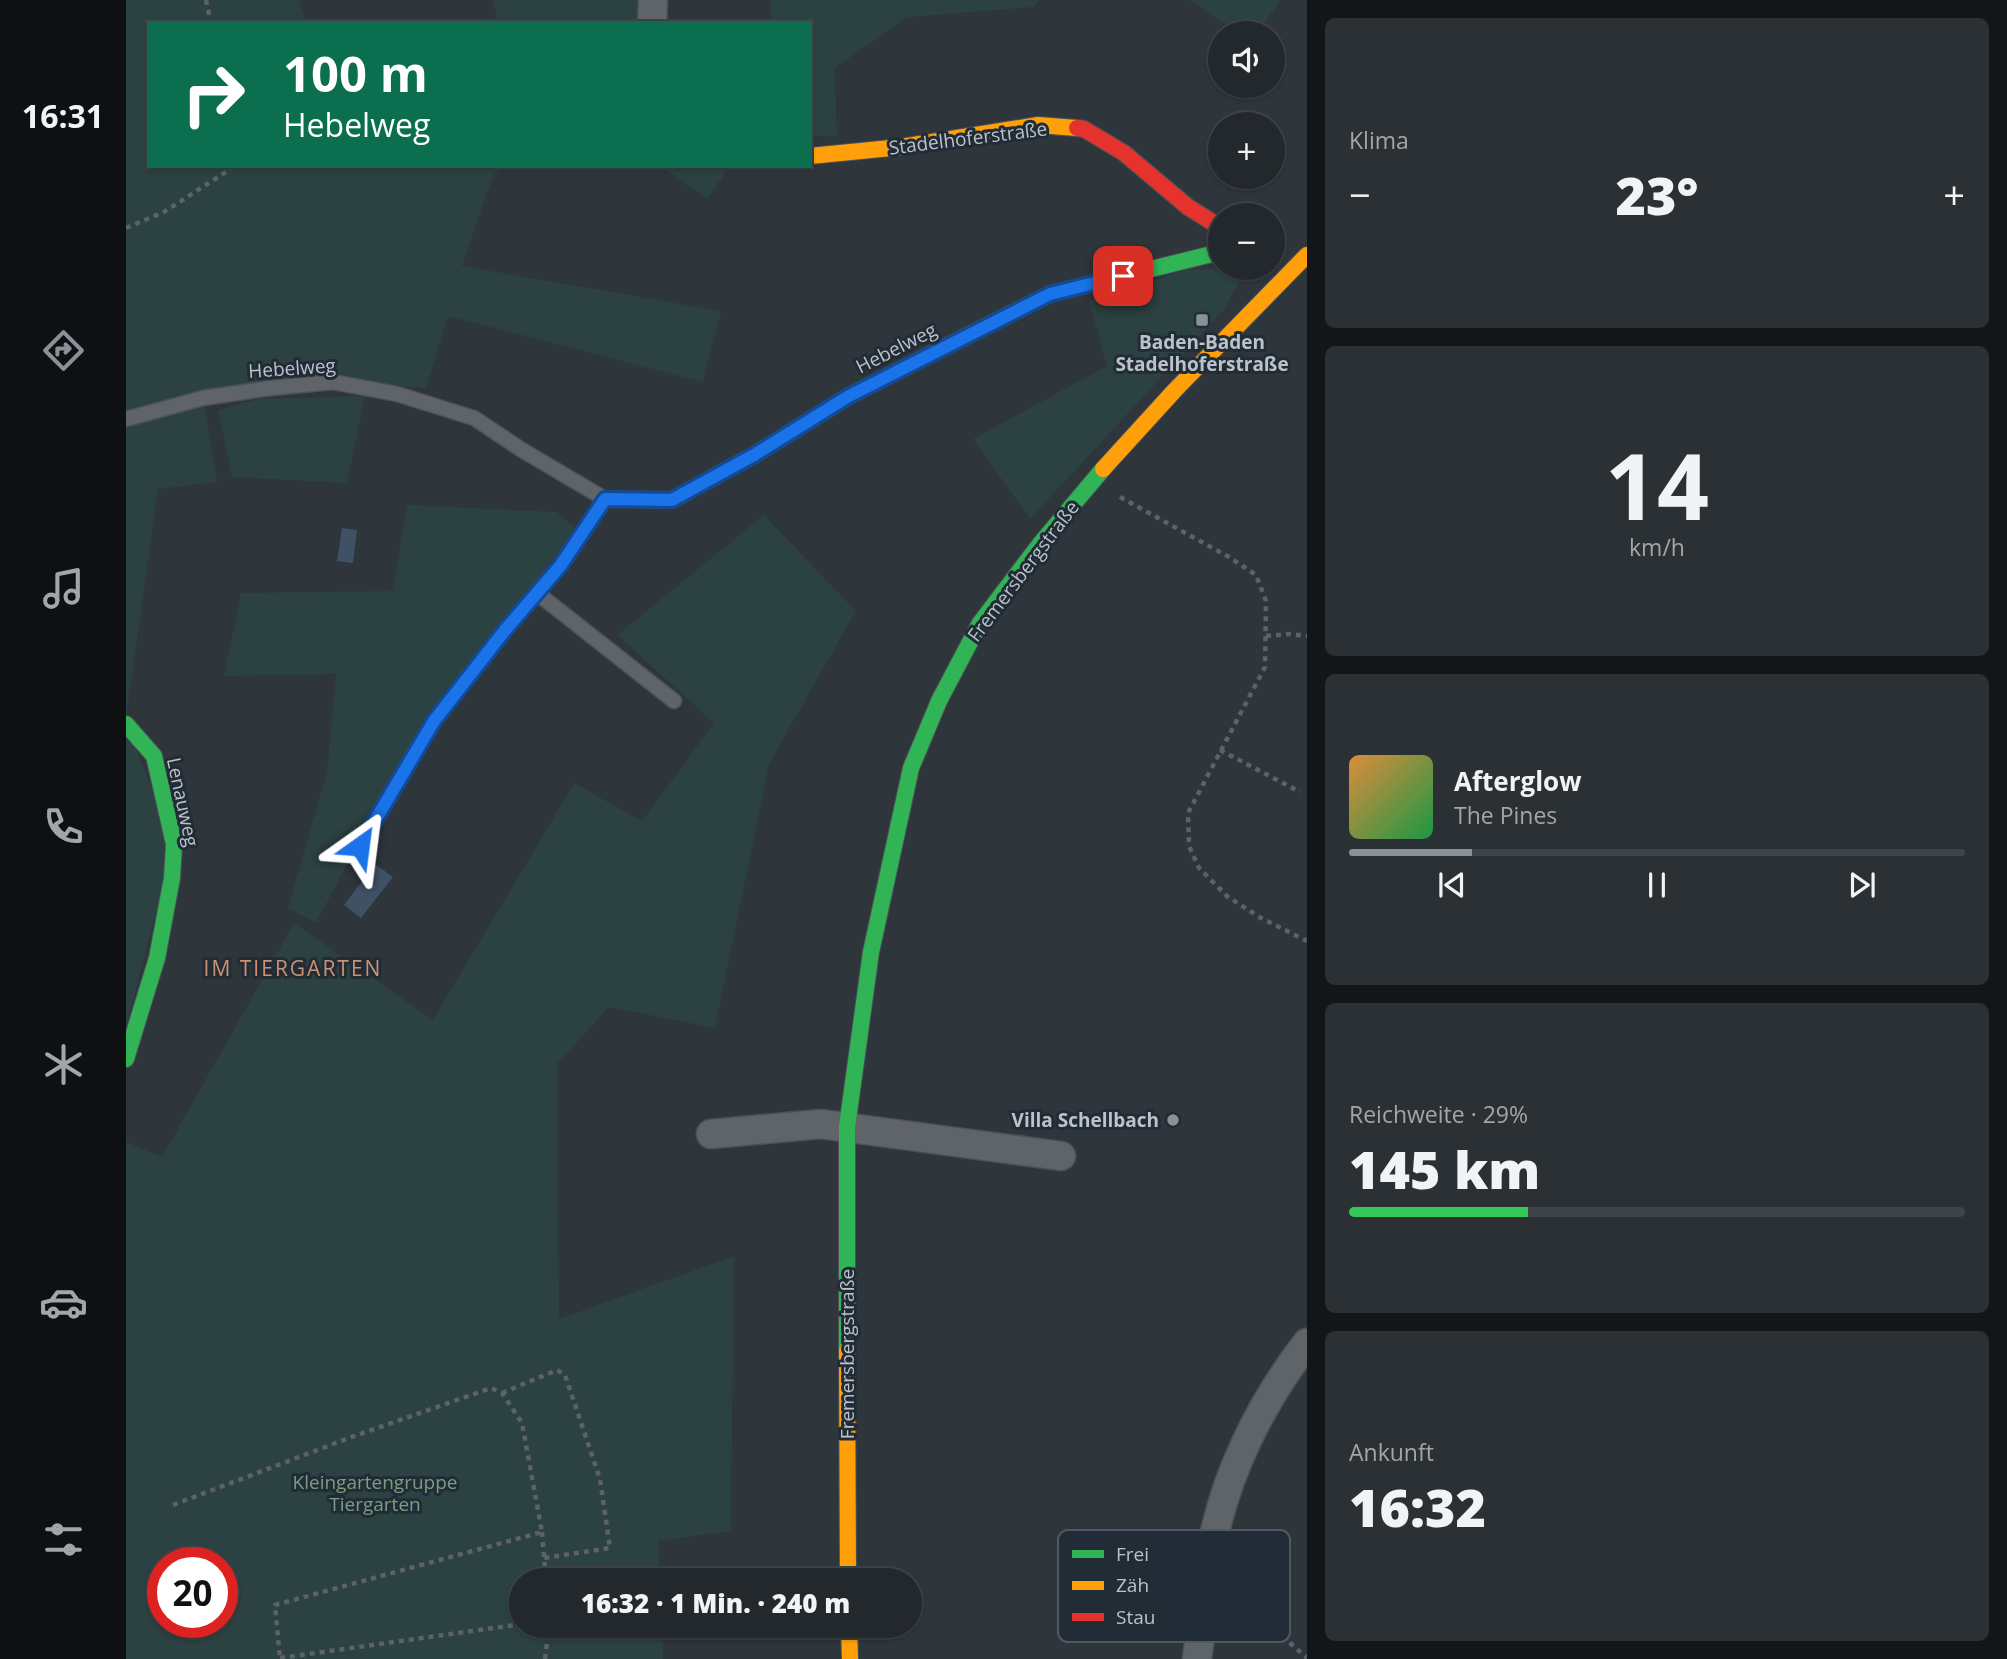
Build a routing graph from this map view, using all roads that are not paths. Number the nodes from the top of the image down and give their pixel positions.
1 (653, 0) edge
2 (652, 21) edge
3 (812, 156) edge
4 (1208, 220) edge
5 (1208, 255) edge
6 (1291, 260) edge
7 (126, 419) edge
8 (605, 499) junction
9 (537, 593) junction
10 (674, 701) dead end
11 (126, 724) edge
12 (360, 846) dead end
13 (126, 1059) edge
14 (846, 1127) junction
15 (711, 1134) dead end
16 (1061, 1156) dead end
17 (1307, 1343) edge
18 (1216, 1530) edge
19 (848, 1568) edge
20 (849, 1638) edge
21 (850, 1659) edge

1 - 2 street
3 - 4 main road, Stadelhoferstraße
5 - 8 main road, Hebelweg
6 - 14 main road, Fremersbergstraße
7 - 8 lane, Hebelweg
8 - 9 lane
9 - 10 lane
9 - 12 lane
11 - 13 main road, Lenauweg
14 - 15 street
14 - 16 street
14 - 19 main road, Fremersbergstraße
17 - 18 street
20 - 21 main road

